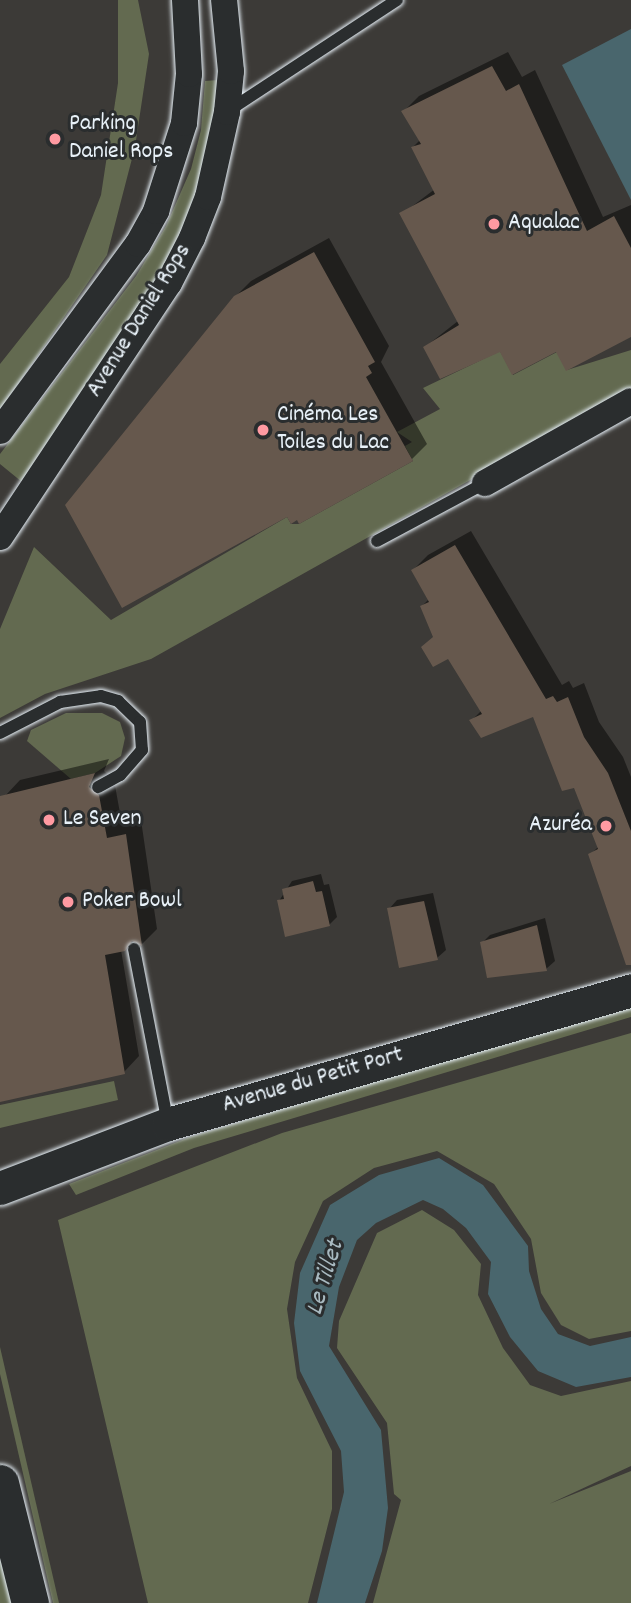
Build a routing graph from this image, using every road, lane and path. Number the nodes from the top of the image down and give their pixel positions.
1 (185, 0) edge
2 (225, 0) edge
3 (397, 0) edge
4 (227, 111) junction
5 (631, 401) edge
6 (0, 431) edge
7 (485, 483) joint
8 (0, 537) edge
9 (377, 541) dead end
10 (0, 733) edge
11 (98, 788) dead end
12 (134, 949) dead end
13 (631, 990) edge
14 (169, 1124) junction
15 (0, 1188) edge
16 (0, 1483) edge
17 (30, 1603) edge

1 - 6 street, Avenue Daniel Rops
2 - 4 street, Avenue Daniel Rops
3 - 4 lane
4 - 8 street, Avenue Daniel Rops
5 - 7 street
7 - 9 lane
10 - 11 lane
12 - 14 lane
13 - 14 street, Avenue du Petit Port
14 - 15 street, Avenue du Petit Port
16 - 17 main road

